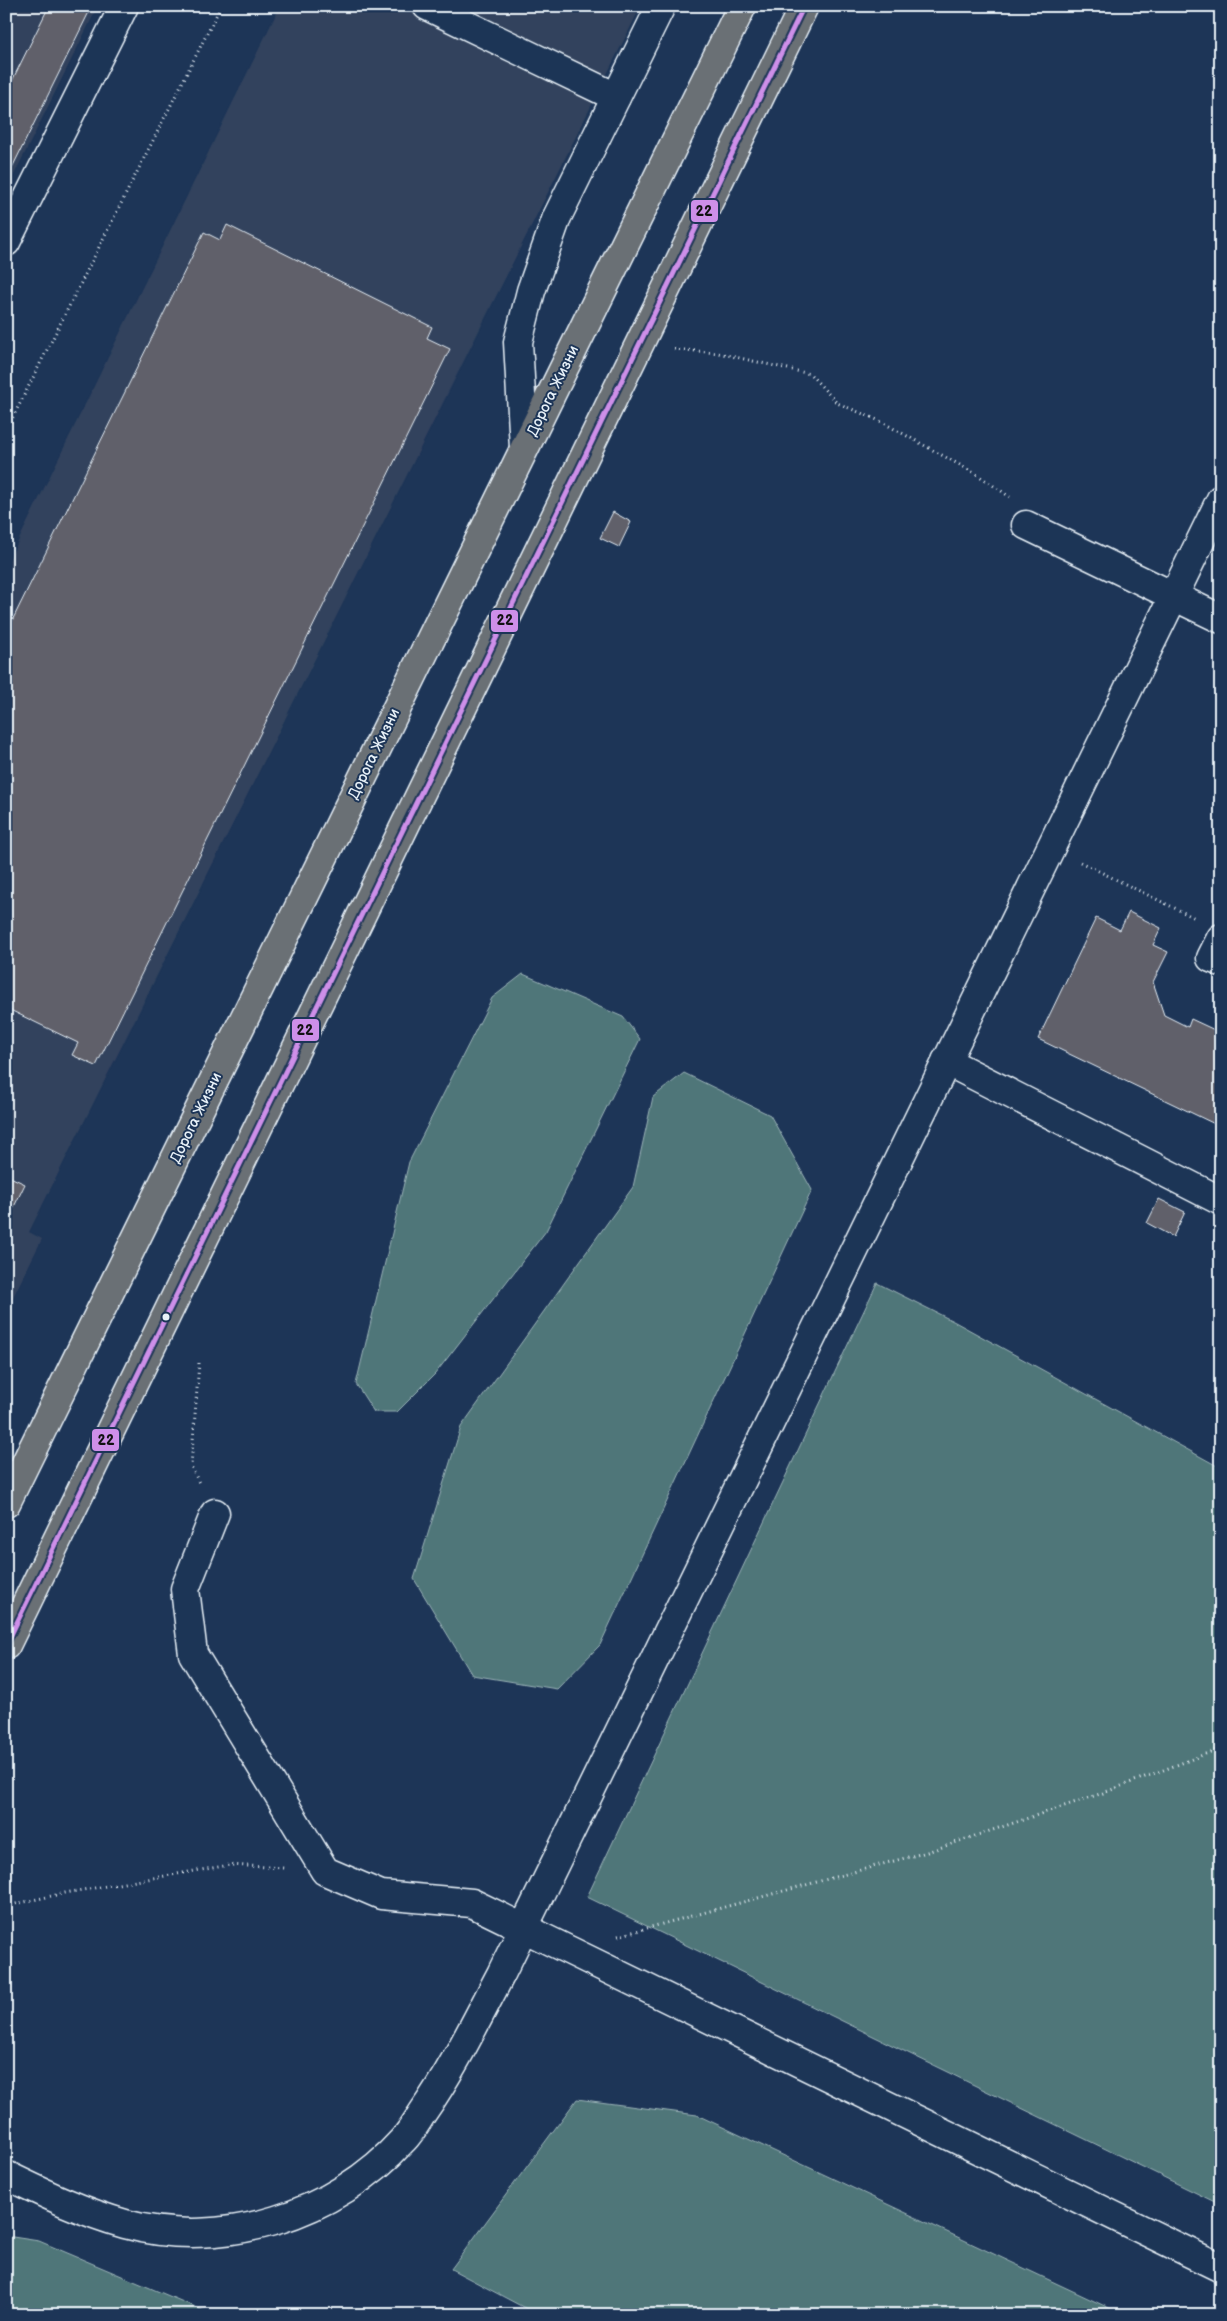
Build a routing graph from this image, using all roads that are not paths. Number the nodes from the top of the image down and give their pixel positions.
1 (124, 6) edge
2 (427, 6) edge
3 (661, 6) edge
4 (742, 6) edge
5 (804, 6) edge
6 (616, 97) junction
7 (6, 242) edge
8 (524, 448) junction
9 (1221, 499) edge
10 (1026, 525) road end
11 (1174, 596) junction
12 (1221, 619) edge
13 (1212, 930) edge
14 (1221, 962) edge
15 (946, 1061) junction
16 (1221, 1201) edge
17 (6, 1503) edge
18 (215, 1513) road end
19 (6, 1645) edge
20 (523, 1928) junction
21 (6, 2175) edge
22 (1221, 2268) edge

1 - 7 street
2 - 6 street
3 - 6 street
4 - 8 main road, Дорога Жизни
5 - 19 main road
6 - 8 street
8 - 17 main road, Дорога Жизни
9 - 11 street
10 - 11 street
11 - 12 street
11 - 15 street
13 - 14 street
15 - 16 street
15 - 20 street
18 - 20 street
20 - 21 street
20 - 22 street

